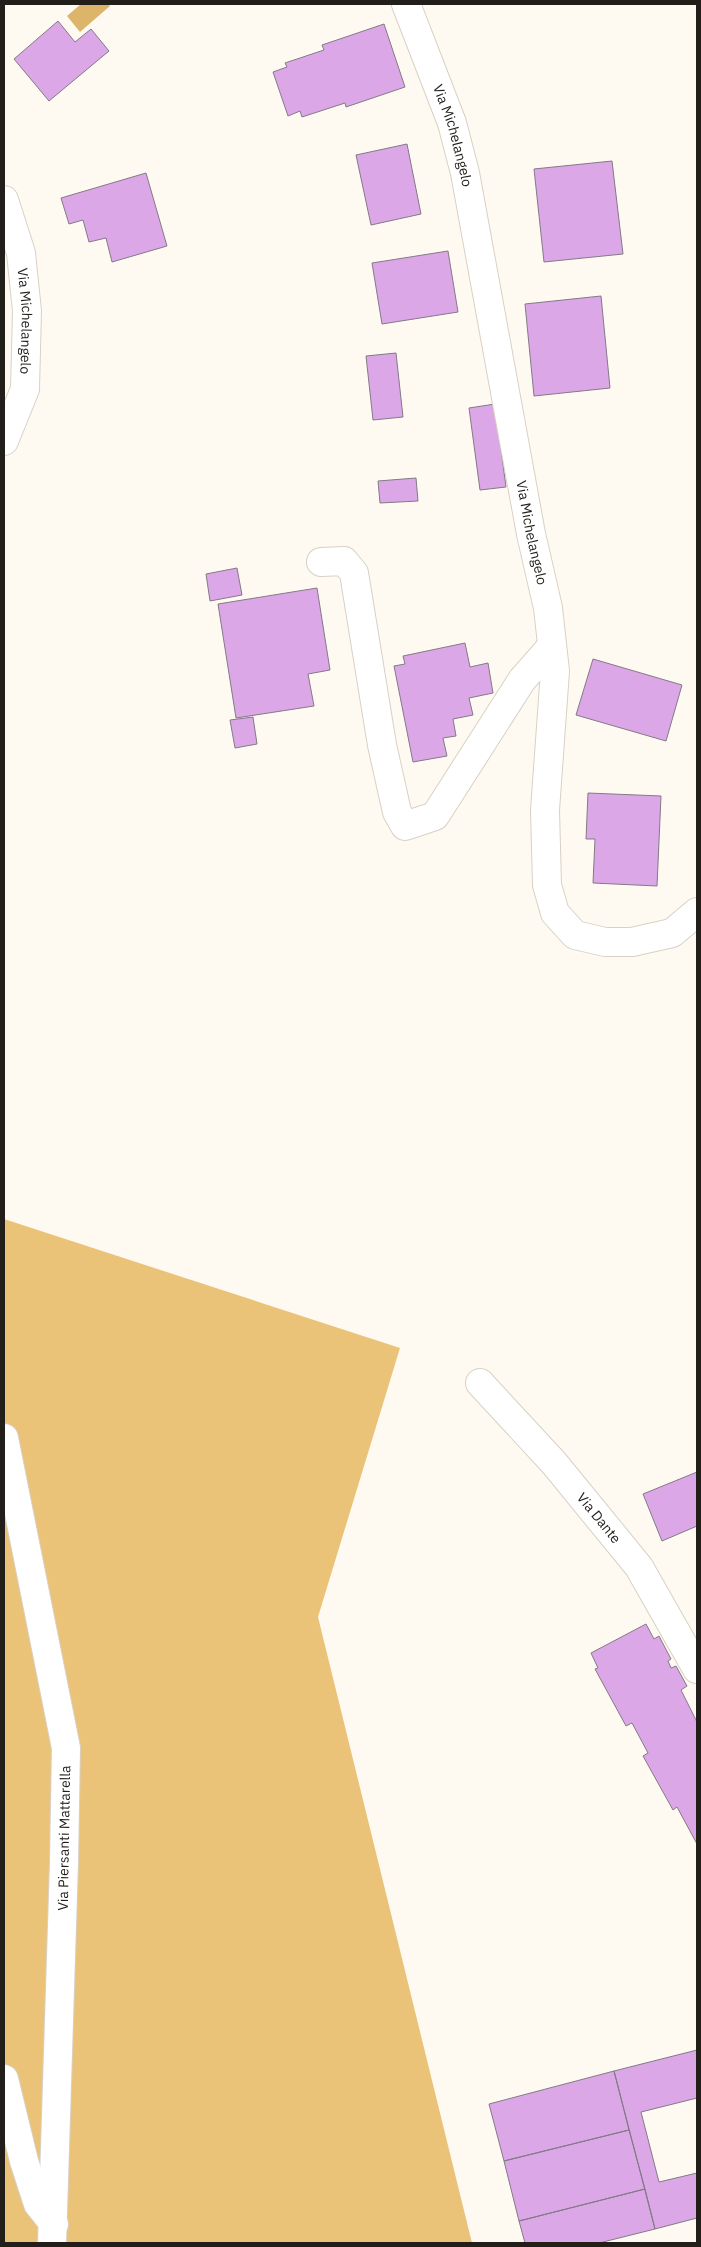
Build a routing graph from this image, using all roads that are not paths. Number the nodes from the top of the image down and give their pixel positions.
1 (406, 4) edge
2 (4, 200) edge
3 (4, 441) edge
4 (321, 562) dead end
5 (552, 646) junction
6 (697, 912) edge
7 (480, 1383) dead end
8 (4, 1438) edge
9 (697, 1669) edge
10 (4, 2079) edge
11 (53, 2234) edge

1 - 5 street, Via Michelangelo
2 - 3 street, Via Michelangelo
4 - 5 street
5 - 6 street, Via Michelangelo
7 - 9 street, Via Dante
8 - 11 street, Via Piersanti Mattarella
10 - 11 street

